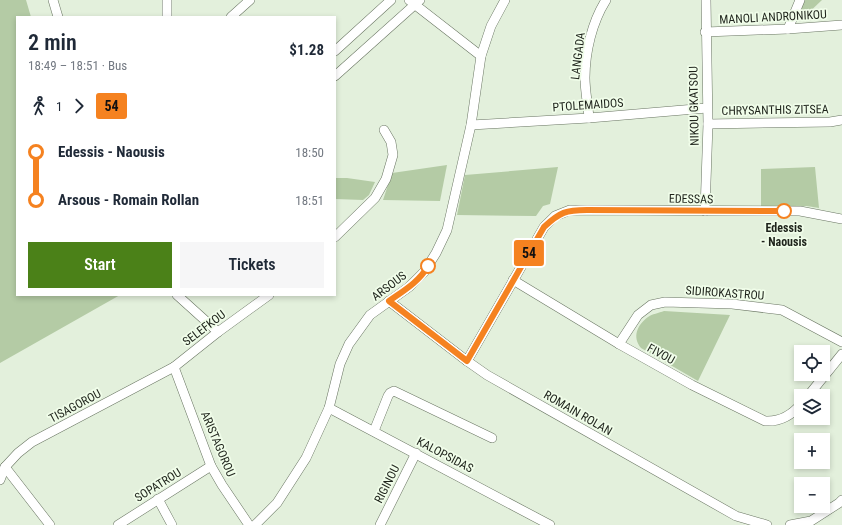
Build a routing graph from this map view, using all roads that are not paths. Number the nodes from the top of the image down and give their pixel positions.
1 (53, 0) edge
2 (167, 0) edge
3 (250, 0) edge
4 (391, 0) edge
5 (505, 0) edge
6 (606, 0) edge
7 (706, 0) edge
8 (800, 0) edge
9 (415, 2) edge
10 (58, 16) edge
11 (167, 16) edge
12 (232, 16) edge
13 (842, 25) edge
14 (788, 29) junction
15 (705, 32) junction
16 (336, 50) edge
17 (481, 56) junction
18 (336, 75) edge
19 (707, 108) junction
20 (589, 118) junction
21 (842, 120) edge
22 (708, 124) junction
23 (471, 125) junction
24 (384, 130) dead end
25 (705, 211) junction
26 (842, 219) edge
27 (336, 236) edge
28 (513, 280) junction
29 (178, 296) edge
30 (268, 296) edge
31 (389, 301) junction
32 (218, 332) junction
33 (842, 342) edge
34 (619, 344) junction
35 (842, 354) edge
36 (467, 361) junction
37 (174, 367) junction
38 (814, 389) edge
39 (329, 408) junction
40 (794, 410) edge
41 (374, 431) junction
42 (492, 438) dead end
43 (416, 453) junction
44 (211, 466) junction
45 (5, 467) junction
46 (0, 480) edge
47 (158, 499) junction
48 (842, 500) edge
49 (736, 516) junction
50 (50, 525) edge
51 (118, 525) edge
52 (172, 525) edge
53 (249, 525) edge
54 (255, 525) edge
55 (380, 525) edge
56 (550, 525) edge
57 (732, 525) edge
58 (767, 525) edge
59 (790, 525) edge

1 - 10 street
2 - 11 street
3 - 12 street
4 - 16 street
5 - 17 street, ARSOUS
6 - 20 street, LANGADA
7 - 15 street, NIKOU GKATSOU
8 - 14 street
9 - 17 street
9 - 18 street
13 - 14 street, MANOLI ANDRONIKOU
14 - 15 street, MANOLI ANDRONIKOU
15 - 19 street, NIKOU GKATSOU
17 - 23 street, ARSOUS
19 - 20 street, PTOLEMAIDOS
19 - 22 street, NIKOU GKATSOU
20 - 23 street, PTOLEMAIDOS
21 - 22 street, CHRYSANTHIS ZITSEA
22 - 25 street, NIKOU GKATSOU
23 - 31 street, ARSOUS
24 - 27 street
25 - 26 street, EDESSAS
25 - 28 street, EDESSAS
28 - 34 street, FIVOU
28 - 36 street, EDESSAS
29 - 32 street
30 - 32 street, SELEFKOU
31 - 36 street, ROMAIN ROLAN
31 - 39 street, ARSOUS
32 - 37 street, SELEFKOU
33 - 34 street, SIDIROKASTROU
34 - 40 street, FIVOU
35 - 38 street
36 - 49 street, ROMAIN ROLAN
37 - 44 street, ARISTAGOROU
37 - 45 street, TISAGOROU
39 - 41 street, KALOPSIDAS
39 - 54 street, ARSOUS
41 - 42 street
41 - 43 street, KALOPSIDAS
43 - 55 street, RIGINOU
43 - 56 street, KALOPSIDAS
44 - 47 street, SOPATROU
44 - 53 street, ARISTAGOROU
45 - 46 street, TISAGOROU
45 - 50 street
47 - 51 street, SOPATROU
47 - 52 street
48 - 59 street
49 - 57 street
49 - 58 street, ROMAIN ROLAN

